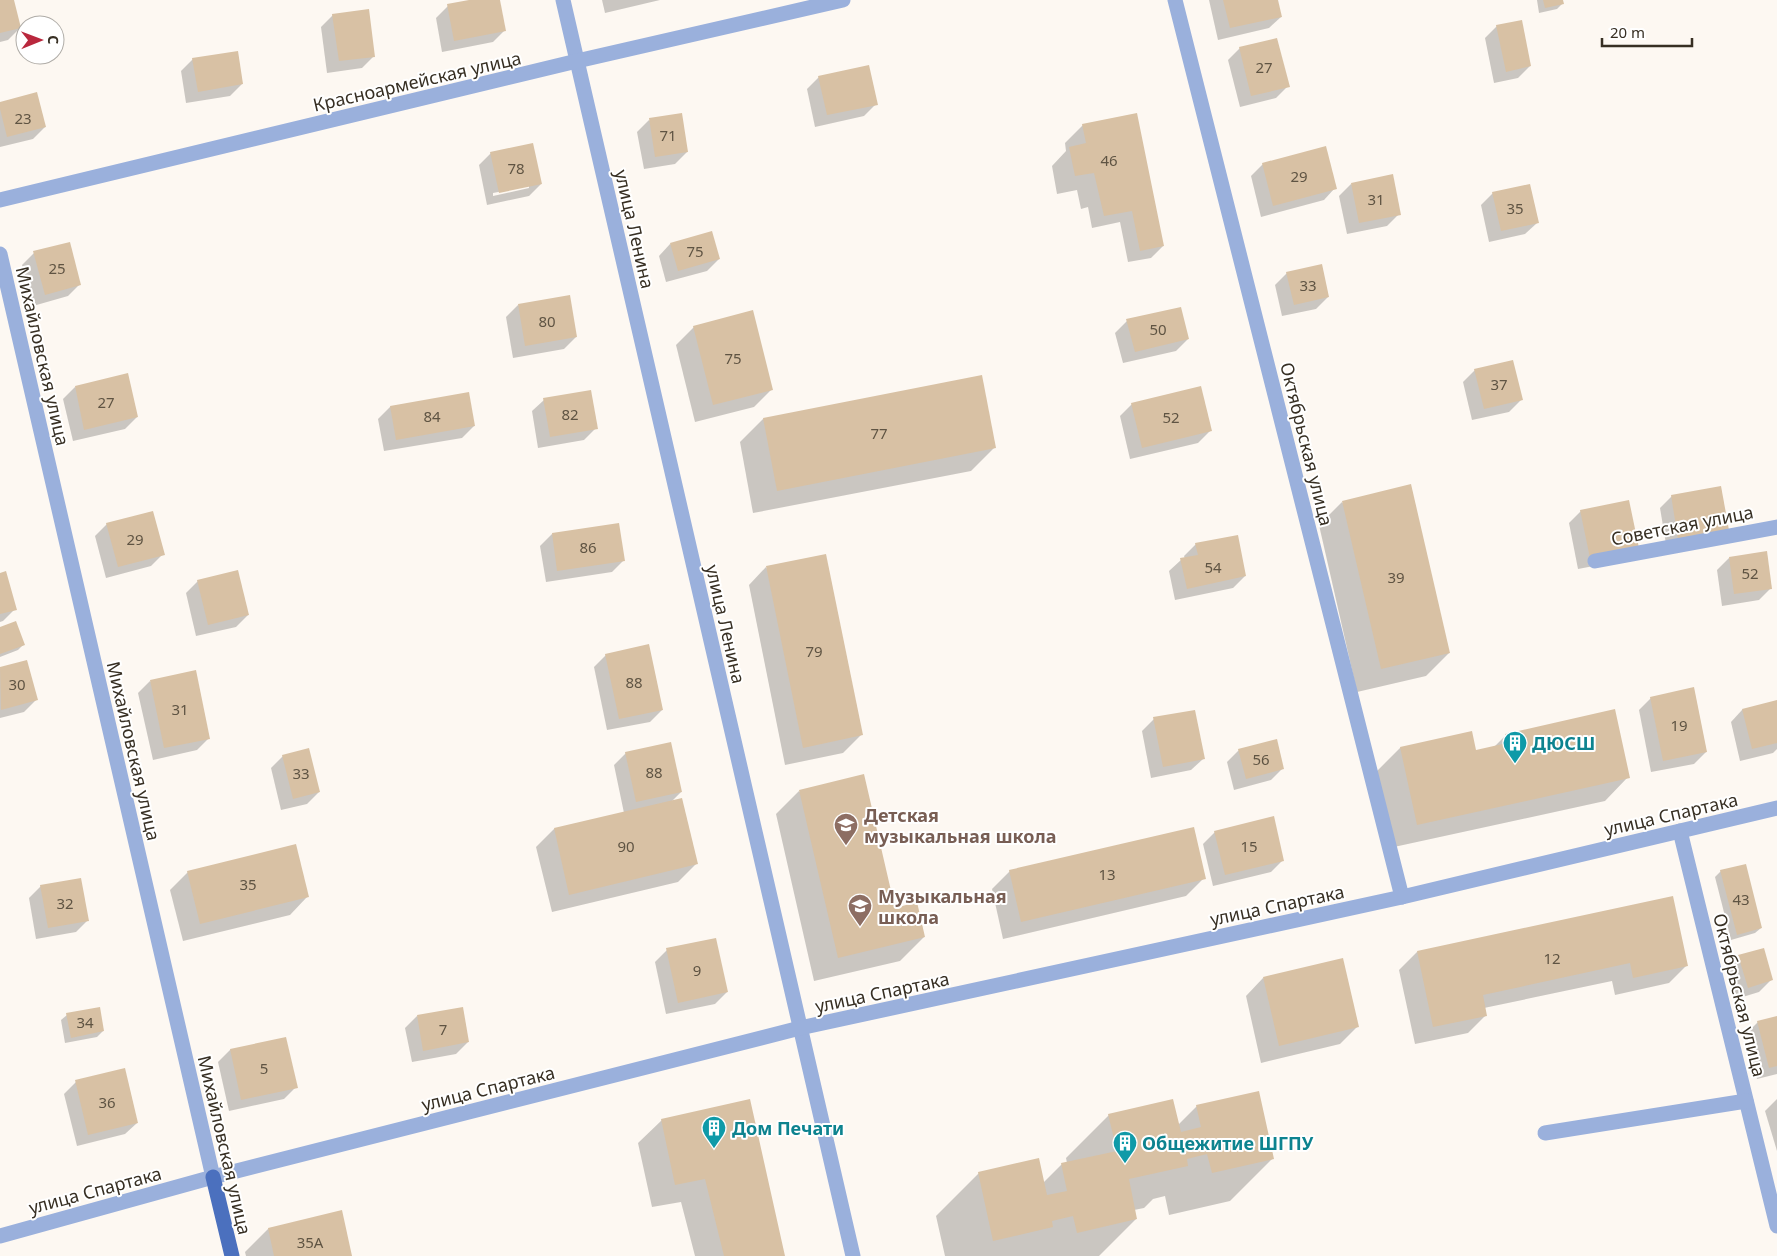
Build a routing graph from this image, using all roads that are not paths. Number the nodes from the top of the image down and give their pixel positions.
1 (563, 0) edge
2 (842, 0) edge
3 (1176, 0) edge
4 (577, 61) junction
5 (0, 200) edge
6 (0, 254) edge
7 (1777, 526) edge
8 (1594, 562) dead end
9 (1777, 808) edge
10 (1680, 831) junction
11 (1402, 897) junction
12 (800, 1028) junction
13 (1746, 1101) junction
14 (1545, 1133) dead end
15 (213, 1178) junction
16 (1777, 1226) edge
17 (0, 1236) edge
18 (232, 1256) edge
19 (853, 1256) edge

1 - 4 street, улица Ленина
2 - 4 street, Красноармейская улица
3 - 11 street, Октябрьская улица
4 - 5 street, Красноармейская улица
4 - 12 street, улица Ленина
6 - 15 street, Михайловская улица
7 - 8 street, Советская улица
9 - 10 street, улица Спартака
10 - 11 street, улица Спартака
10 - 13 street, Октябрьская улица
11 - 12 street, улица Спартака
12 - 15 street, улица Спартака
12 - 19 street, улица Ленина
13 - 14 street
13 - 16 street, Октябрьская улица
15 - 17 street, улица Спартака
15 - 18 main road, Михайловская улица

